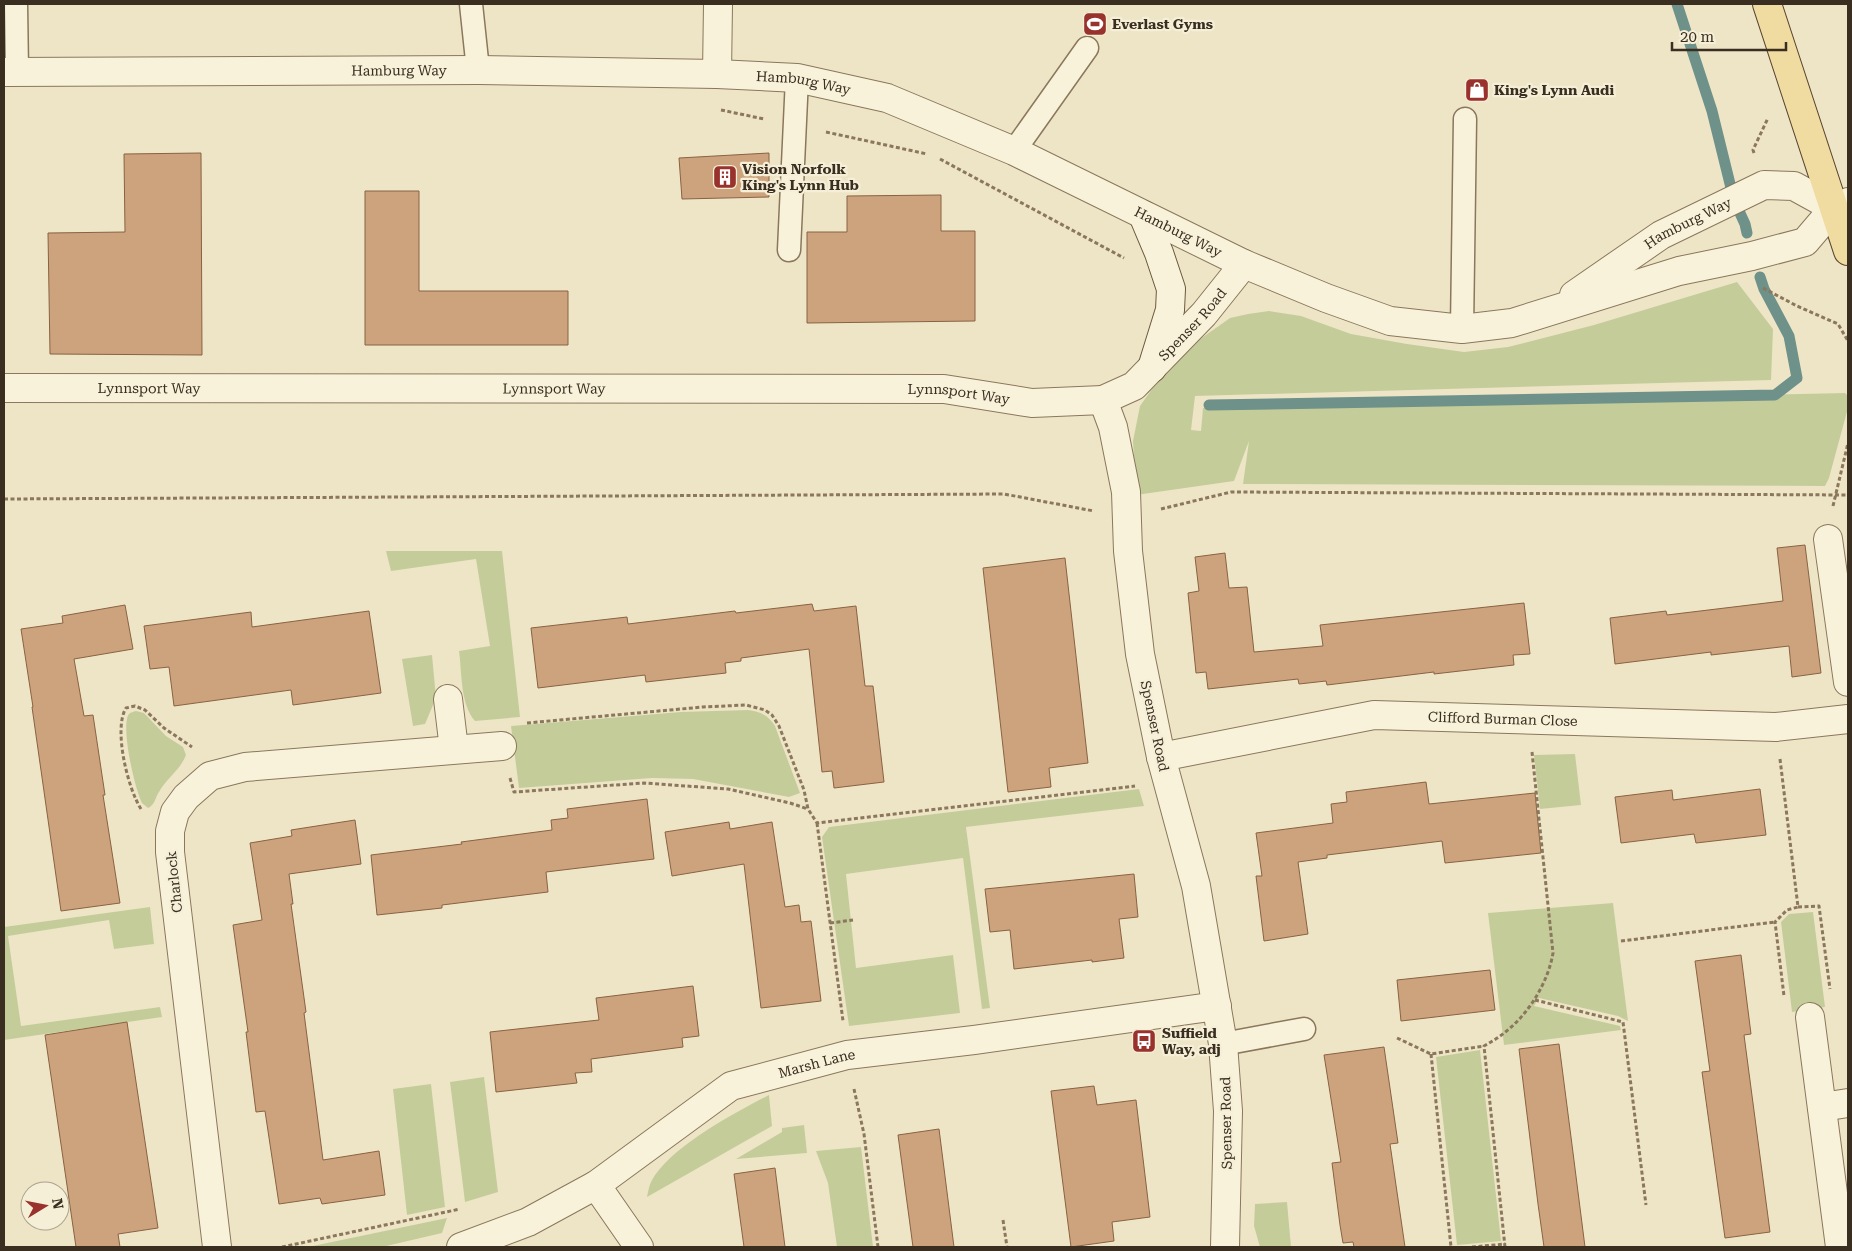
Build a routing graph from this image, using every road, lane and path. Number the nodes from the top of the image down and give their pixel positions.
1 (16, 4) edge
2 (471, 4) edge
3 (718, 4) edge
4 (1767, 4) edge
5 (1087, 48) dead end
6 (478, 70) junction
7 (10, 72) edge
8 (717, 74) junction
9 (797, 78) junction
10 (717, 109) dead end
11 (1465, 119) dead end
12 (794, 126) junction
13 (1014, 151) junction
14 (931, 154) dead end
15 (940, 159) dead end
16 (1841, 205) edge
17 (1144, 215) junction
18 (789, 250) dead end
19 (1848, 251) edge
20 (1128, 260) dead end
21 (1244, 264) junction
22 (1553, 310) junction
23 (1462, 329) junction
24 (1152, 368) junction
25 (4, 388) edge
26 (1104, 400) junction
27 (1848, 443) edge
28 (1834, 494) junction
29 (1848, 495) edge
30 (4, 499) edge
31 (1126, 518) junction
32 (1828, 539) dead end
33 (1848, 682) edge
34 (448, 699) dead end
35 (1848, 719) edge
36 (1527, 720) junction
37 (1776, 726) junction
38 (502, 746) junction
39 (454, 749) junction
40 (1161, 757) junction
41 (225, 771) junction
42 (1168, 783) junction
43 (808, 809) junction
44 (817, 823) junction
45 (170, 852) junction
46 (1798, 907) junction
47 (854, 920) dead end
48 (1775, 922) junction
49 (830, 923) junction
50 (1621, 941) dead end
51 (1830, 991) dead end
52 (1535, 1000) junction
53 (1217, 1006) junction
54 (1810, 1017) joint
55 (1304, 1029) dead end
56 (1397, 1038) dead end
57 (1223, 1044) junction
58 (1484, 1046) junction
59 (1431, 1054) junction
60 (847, 1055) junction
61 (1848, 1103) edge
62 (1822, 1107) junction
63 (596, 1185) junction
64 (1646, 1205) dead end
65 (465, 1208) dead end
66 (1003, 1220) dead end
67 (1505, 1246) edge
68 (217, 1247) edge
69 (282, 1247) edge
70 (461, 1247) edge
71 (639, 1247) edge
72 (878, 1247) edge
73 (1007, 1247) edge
74 (1225, 1247) edge
75 (1452, 1247) edge
76 (1472, 1247) edge
77 (1840, 1247) edge

1 - 7 lane
2 - 6 lane
3 - 8 street
4 - 16 main road
5 - 13 lane
6 - 7 street, Hamburg Way
6 - 8 street, Hamburg Way
8 - 9 street, Hamburg Way
9 - 12 lane
9 - 13 street, Hamburg Way
10 - 12 path
11 - 23 lane
12 - 14 path
12 - 18 lane
13 - 17 street, Hamburg Way
15 - 20 path
16 - 19 main road
16 - 22 street, Hamburg Way
16 - 22 street, Hamburg Way
17 - 21 street, Hamburg Way
17 - 24 street
21 - 23 street, Hamburg Way
21 - 24 street, Spenser Road
22 - 23 street, Hamburg Way
24 - 26 street, Spenser Road
25 - 26 street, Lynnsport Way
26 - 31 street, Spenser Road
27 - 28 path
28 - 29 path
28 - 31 path
30 - 31 path
31 - 40 street, Spenser Road
32 - 33 street
34 - 39 street
35 - 37 street, Clifford Burman Close
36 - 37 street, Clifford Burman Close
36 - 40 street, Clifford Burman Close
36 - 52 path
37 - 46 path
38 - 39 street, Charlock
38 - 43 path
38 - 43 path
39 - 41 street, Charlock
40 - 42 street, Spenser Road
41 - 45 street, Charlock
41 - 45 path
42 - 44 path
42 - 53 street, Spenser Road
43 - 44 path
44 - 49 path
45 - 68 street, Charlock
46 - 48 path
46 - 51 path
47 - 49 path
48 - 50 path
48 - 54 path
49 - 60 path
52 - 58 path
52 - 64 path
53 - 57 street, Spenser Road
53 - 60 street, Marsh Lane
54 - 62 street
55 - 57 lane
56 - 59 path
57 - 74 street, Spenser Road
58 - 59 path
58 - 67 path
59 - 75 path
60 - 63 street, Marsh Lane
60 - 72 path
61 - 62 street
62 - 77 street
63 - 70 street, Marsh Lane
63 - 71 street
65 - 69 path
66 - 73 path
67 - 76 path

